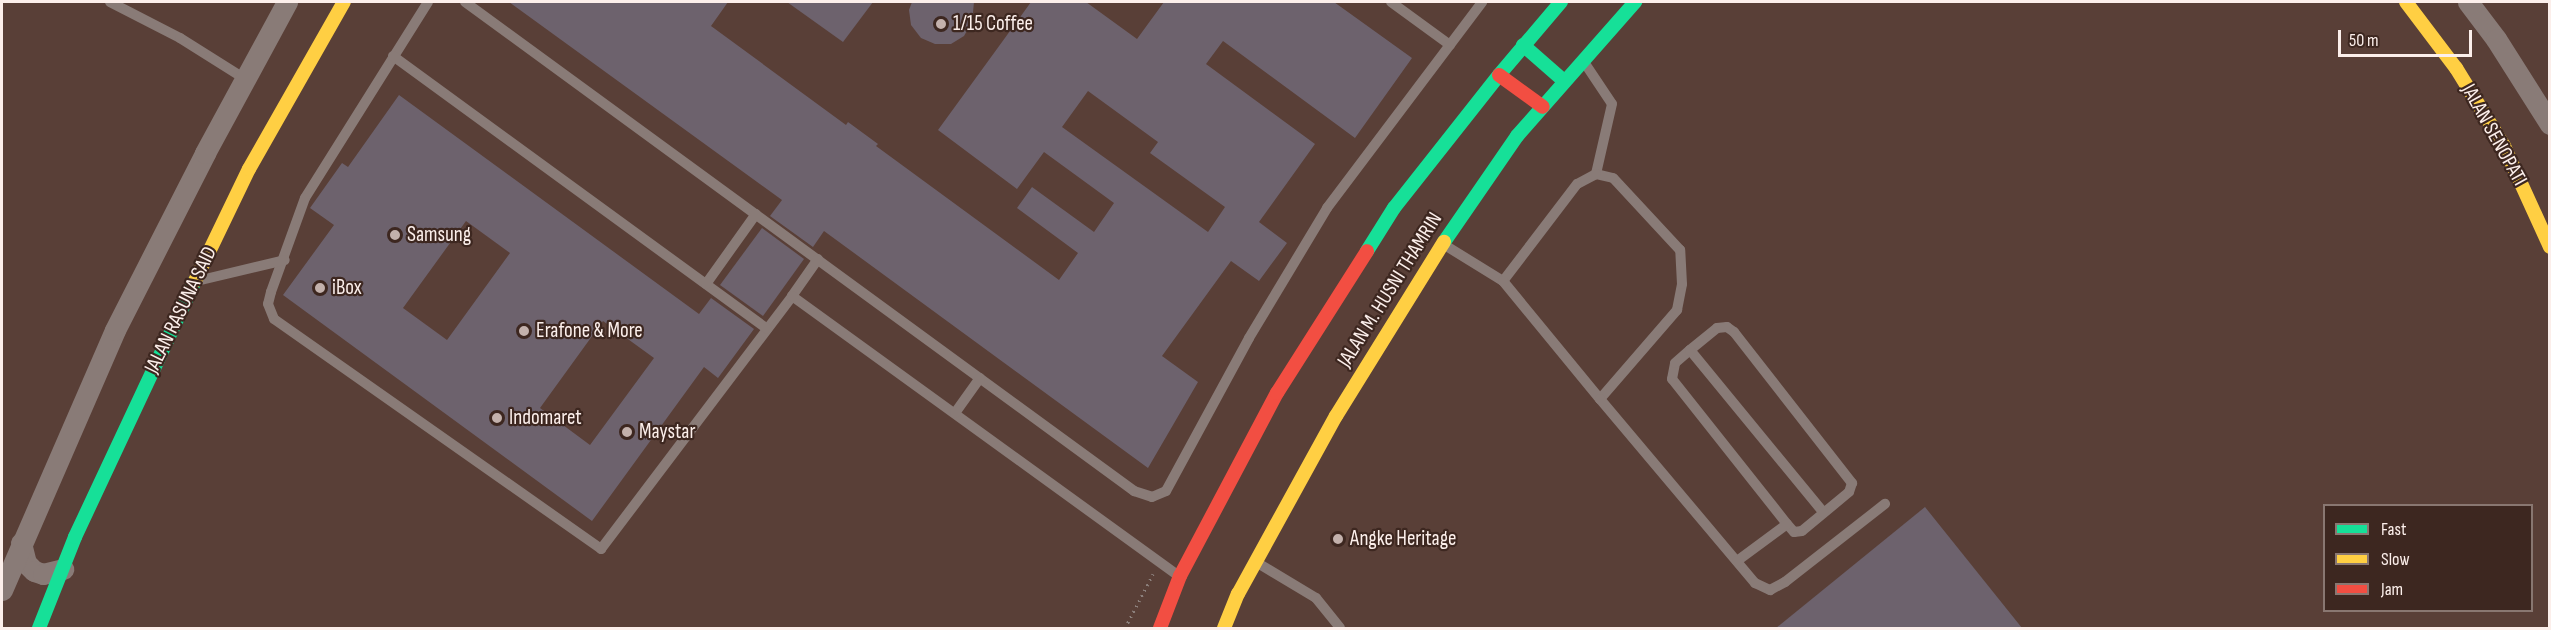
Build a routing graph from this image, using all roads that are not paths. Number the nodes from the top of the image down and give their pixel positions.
1 (110, 2) edge
2 (287, 2) edge
3 (344, 2) edge
4 (428, 2) edge
5 (465, 2) edge
6 (1391, 2) edge
7 (1482, 2) edge
8 (1561, 2) edge
9 (1635, 2) edge
10 (2406, 2) edge
11 (2468, 2) edge
12 (1450, 45) junction
13 (1523, 45) junction
14 (393, 56) junction
15 (1582, 60) junction
16 (1499, 75) junction
17 (245, 79) junction
18 (1564, 81) junction
19 (1543, 107) junction
20 (2550, 123) edge
21 (1596, 174) junction
22 (756, 214) junction
23 (1443, 243) junction
24 (2550, 247) edge
25 (818, 259) junction
26 (285, 260) junction
27 (195, 281) junction
28 (1503, 281) junction
29 (705, 284) junction
30 (792, 296) junction
31 (767, 329) junction
32 (1690, 350) junction
33 (980, 378) junction
34 (1600, 399) junction
35 (955, 413) junction
36 (1885, 504) dead end
37 (1823, 512) junction
38 (1787, 524) junction
39 (21, 543) junction
40 (1737, 561) junction
41 (1255, 562) junction
42 (63, 569) junction
43 (1180, 576) junction
44 (2, 590) edge
45 (39, 628) edge
46 (1160, 628) edge
47 (1224, 628) edge
48 (1340, 628) edge

1 - 17 lane
2 - 17 street
3 - 27 main road, JALAN RASUNA SAID
4 - 14 lane
5 - 22 lane
6 - 12 lane
7 - 12 lane
8 - 13 main road, JALAN M. HUSNI THAMRIN
9 - 15 main road, JALAN M. HUSNI THAMRIN
10 - 24 main road, JALAN SENOPATI
11 - 20 street
12 - 33 lane
13 - 16 main road, JALAN M. HUSNI THAMRIN
13 - 18 main road
14 - 26 lane
14 - 29 lane
15 - 18 main road, JALAN M. HUSNI THAMRIN
15 - 21 lane
16 - 19 main road
16 - 43 main road, JALAN M. HUSNI THAMRIN
17 - 39 street
18 - 19 main road, JALAN M. HUSNI THAMRIN
19 - 23 main road, JALAN M. HUSNI THAMRIN
21 - 28 lane
21 - 34 lane
22 - 25 lane
22 - 29 lane
23 - 28 lane
23 - 41 main road, JALAN M. HUSNI THAMRIN
25 - 30 lane
25 - 33 lane
26 - 27 lane
26 - 31 lane
27 - 42 main road, JALAN RASUNA SAID
28 - 34 lane
29 - 31 lane
30 - 31 lane
30 - 35 lane
32 - 37 lane
32 - 37 lane
32 - 38 lane
33 - 35 lane
34 - 40 lane
35 - 43 lane
36 - 40 lane
37 - 38 lane
38 - 40 lane
39 - 42 street
39 - 44 street
41 - 47 main road, JALAN M. HUSNI THAMRIN
41 - 48 lane
42 - 45 main road, JALAN RASUNA SAID
43 - 46 main road, JALAN M. HUSNI THAMRIN

